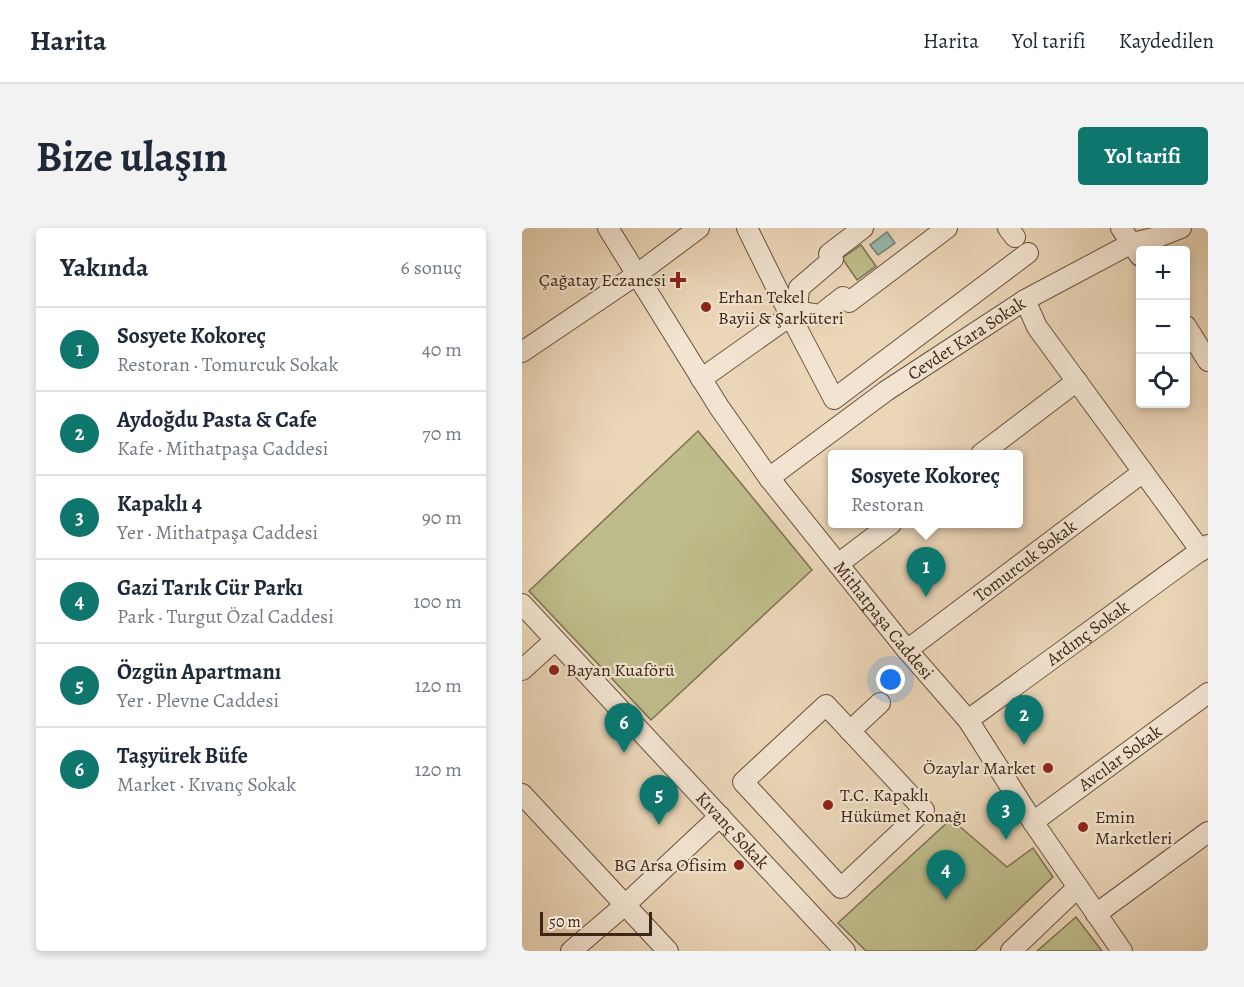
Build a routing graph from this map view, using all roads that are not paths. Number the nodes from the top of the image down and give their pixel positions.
1 (608, 228) edge
2 (699, 228) edge
3 (747, 228) edge
4 (863, 228) edge
5 (947, 228) edge
6 (1181, 228) edge
7 (1131, 242) edge
8 (1028, 253) dead end
9 (636, 275) junction
10 (1025, 300) junction
11 (794, 313) junction
12 (1190, 334) edge
13 (522, 352) edge
14 (1208, 361) edge
15 (701, 379) junction
16 (1077, 381) junction
17 (986, 450) edge
18 (1143, 472) junction
19 (769, 478) junction
20 (886, 528) edge
21 (1204, 548) edge
22 (838, 564) junction
23 (522, 604) edge
24 (555, 640) junction
25 (907, 650) junction
26 (522, 670) edge
27 (1208, 693) edge
28 (880, 703) dead end
29 (968, 720) junction
30 (850, 731) junction
31 (522, 794) edge
32 (720, 816) junction
33 (1033, 822) junction
34 (1208, 832) edge
35 (1078, 887) junction
36 (625, 905) junction
37 (1096, 914) junction
38 (572, 951) edge
39 (668, 951) edge
40 (845, 951) edge
41 (1011, 951) edge
42 (1122, 951) edge

1 - 9 street, Mithatpaşa Caddesi
2 - 9 street
3 - 11 street
4 - 11 street
5 - 11 street
6 - 7 street, Cevdet Kara Sokak
7 - 10 street, Cevdet Kara Sokak
8 - 11 street
9 - 13 street
9 - 15 street, Mithatpaşa Caddesi
10 - 16 street
10 - 19 street, Cevdet Kara Sokak
11 - 15 street
12 - 14 street
15 - 19 street, Mithatpaşa Caddesi
16 - 17 street
16 - 18 street
18 - 21 street
18 - 25 street, Tomurcuk Sokak
19 - 22 street, Mithatpaşa Caddesi
20 - 22 street
21 - 29 street, Ardınç Sokak
22 - 25 street, Mithatpaşa Caddesi
23 - 24 street, Kıvanç Sokak
24 - 26 street
24 - 32 street, Kıvanç Sokak
25 - 29 street, Mithatpaşa Caddesi
27 - 33 street, Avcılar Sokak
28 - 30 street
29 - 33 street, Mithatpaşa Caddesi
30 - 30 street
31 - 36 street
32 - 36 street
32 - 40 street, Kıvanç Sokak
33 - 35 street, Mithatpaşa Caddesi
34 - 37 street
35 - 37 street, Mithatpaşa Caddesi
35 - 41 street
36 - 38 street
36 - 39 street
37 - 42 street, Mithatpaşa Caddesi

